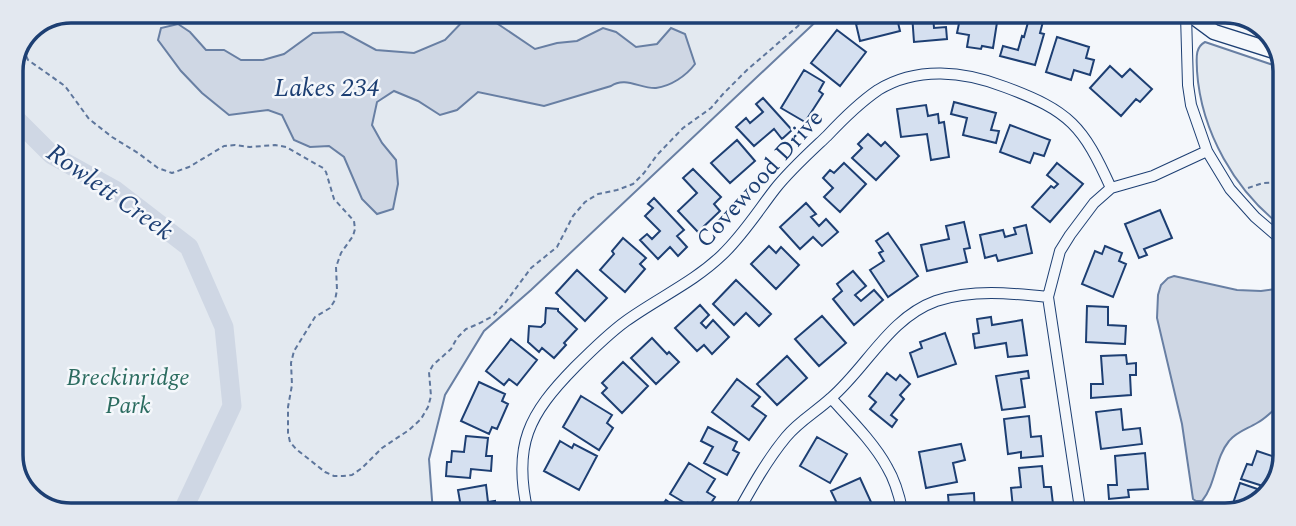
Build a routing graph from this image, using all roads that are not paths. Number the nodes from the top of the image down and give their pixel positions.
1 (1189, 23) edge
2 (1201, 23) edge
3 (1268, 50) edge
4 (1207, 151) junction
5 (1111, 188) junction
6 (1273, 233) edge
7 (1048, 297) junction
8 (831, 398) junction
9 (526, 503) edge
10 (743, 503) edge
11 (901, 503) edge
12 (1079, 503) edge

1 - 4 street
2 - 3 main road
4 - 5 street
4 - 6 street
5 - 7 street
5 - 9 street, Covewood Drive
7 - 8 street
7 - 12 street
8 - 10 street
8 - 11 street

